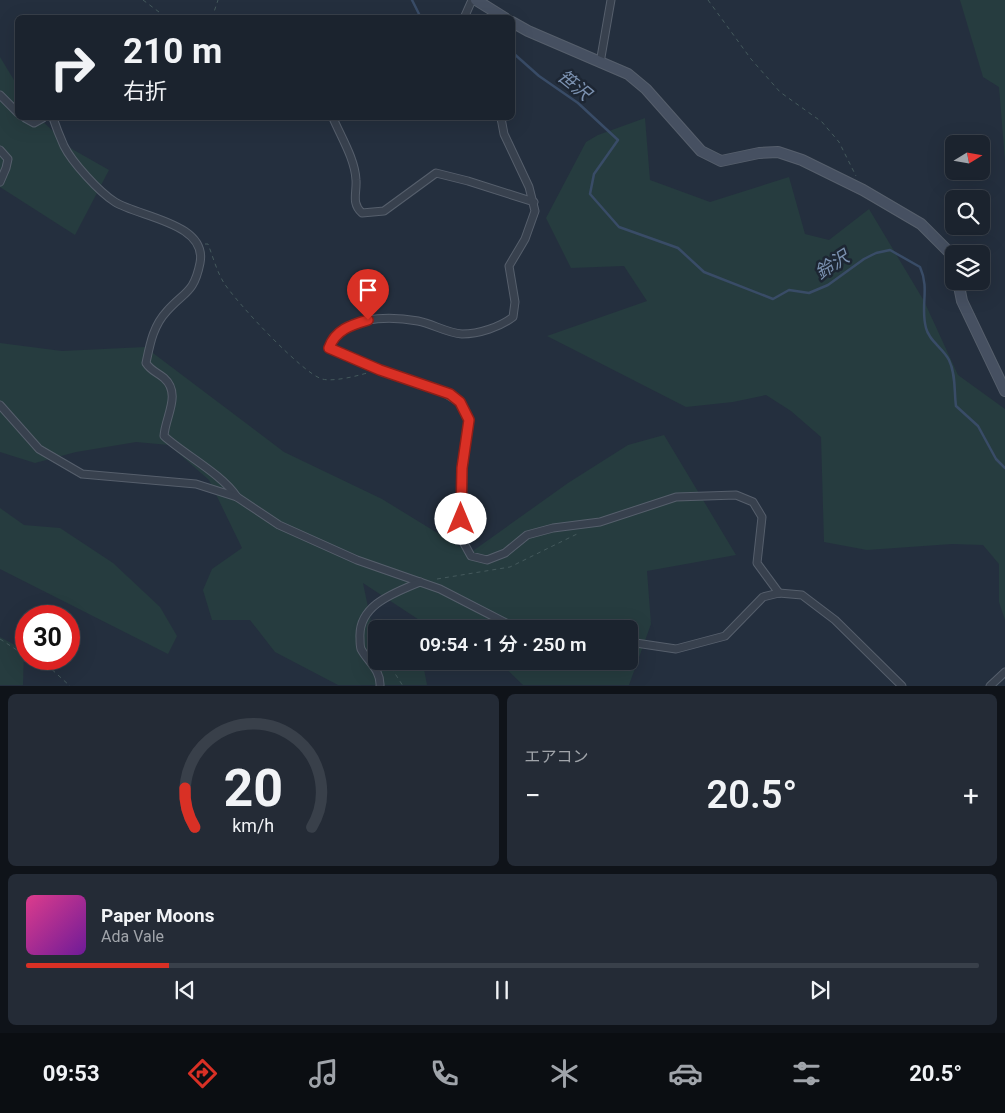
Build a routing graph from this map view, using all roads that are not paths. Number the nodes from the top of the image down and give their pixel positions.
1 (472, 0) edge
2 (476, 0) edge
3 (611, 0) edge
4 (465, 15) edge
5 (500, 15) edge
6 (515, 24) edge
7 (600, 63) junction
8 (0, 95) edge
9 (15, 110) edge
10 (54, 120) edge
11 (334, 120) edge
12 (501, 120) edge
13 (0, 150) edge
14 (0, 182) edge
15 (534, 202) junction
16 (945, 247) edge
17 (960, 290) edge
18 (1005, 391) edge
19 (0, 405) edge
20 (237, 497) junction
21 (420, 582) junction
22 (779, 593) junction
23 (500, 620) edge
24 (638, 643) edge
25 (1005, 672) edge
26 (380, 686) edge
27 (902, 686) edge
28 (990, 686) edge

1 - 4 street
2 - 5 street
3 - 7 street
6 - 7 street
7 - 16 street
8 - 9 street
10 - 20 street
11 - 15 street
12 - 15 street
13 - 14 street
15 - 22 street
17 - 18 street
19 - 20 street
20 - 21 street
21 - 23 street
21 - 26 street
22 - 24 street
22 - 27 street
25 - 28 street

